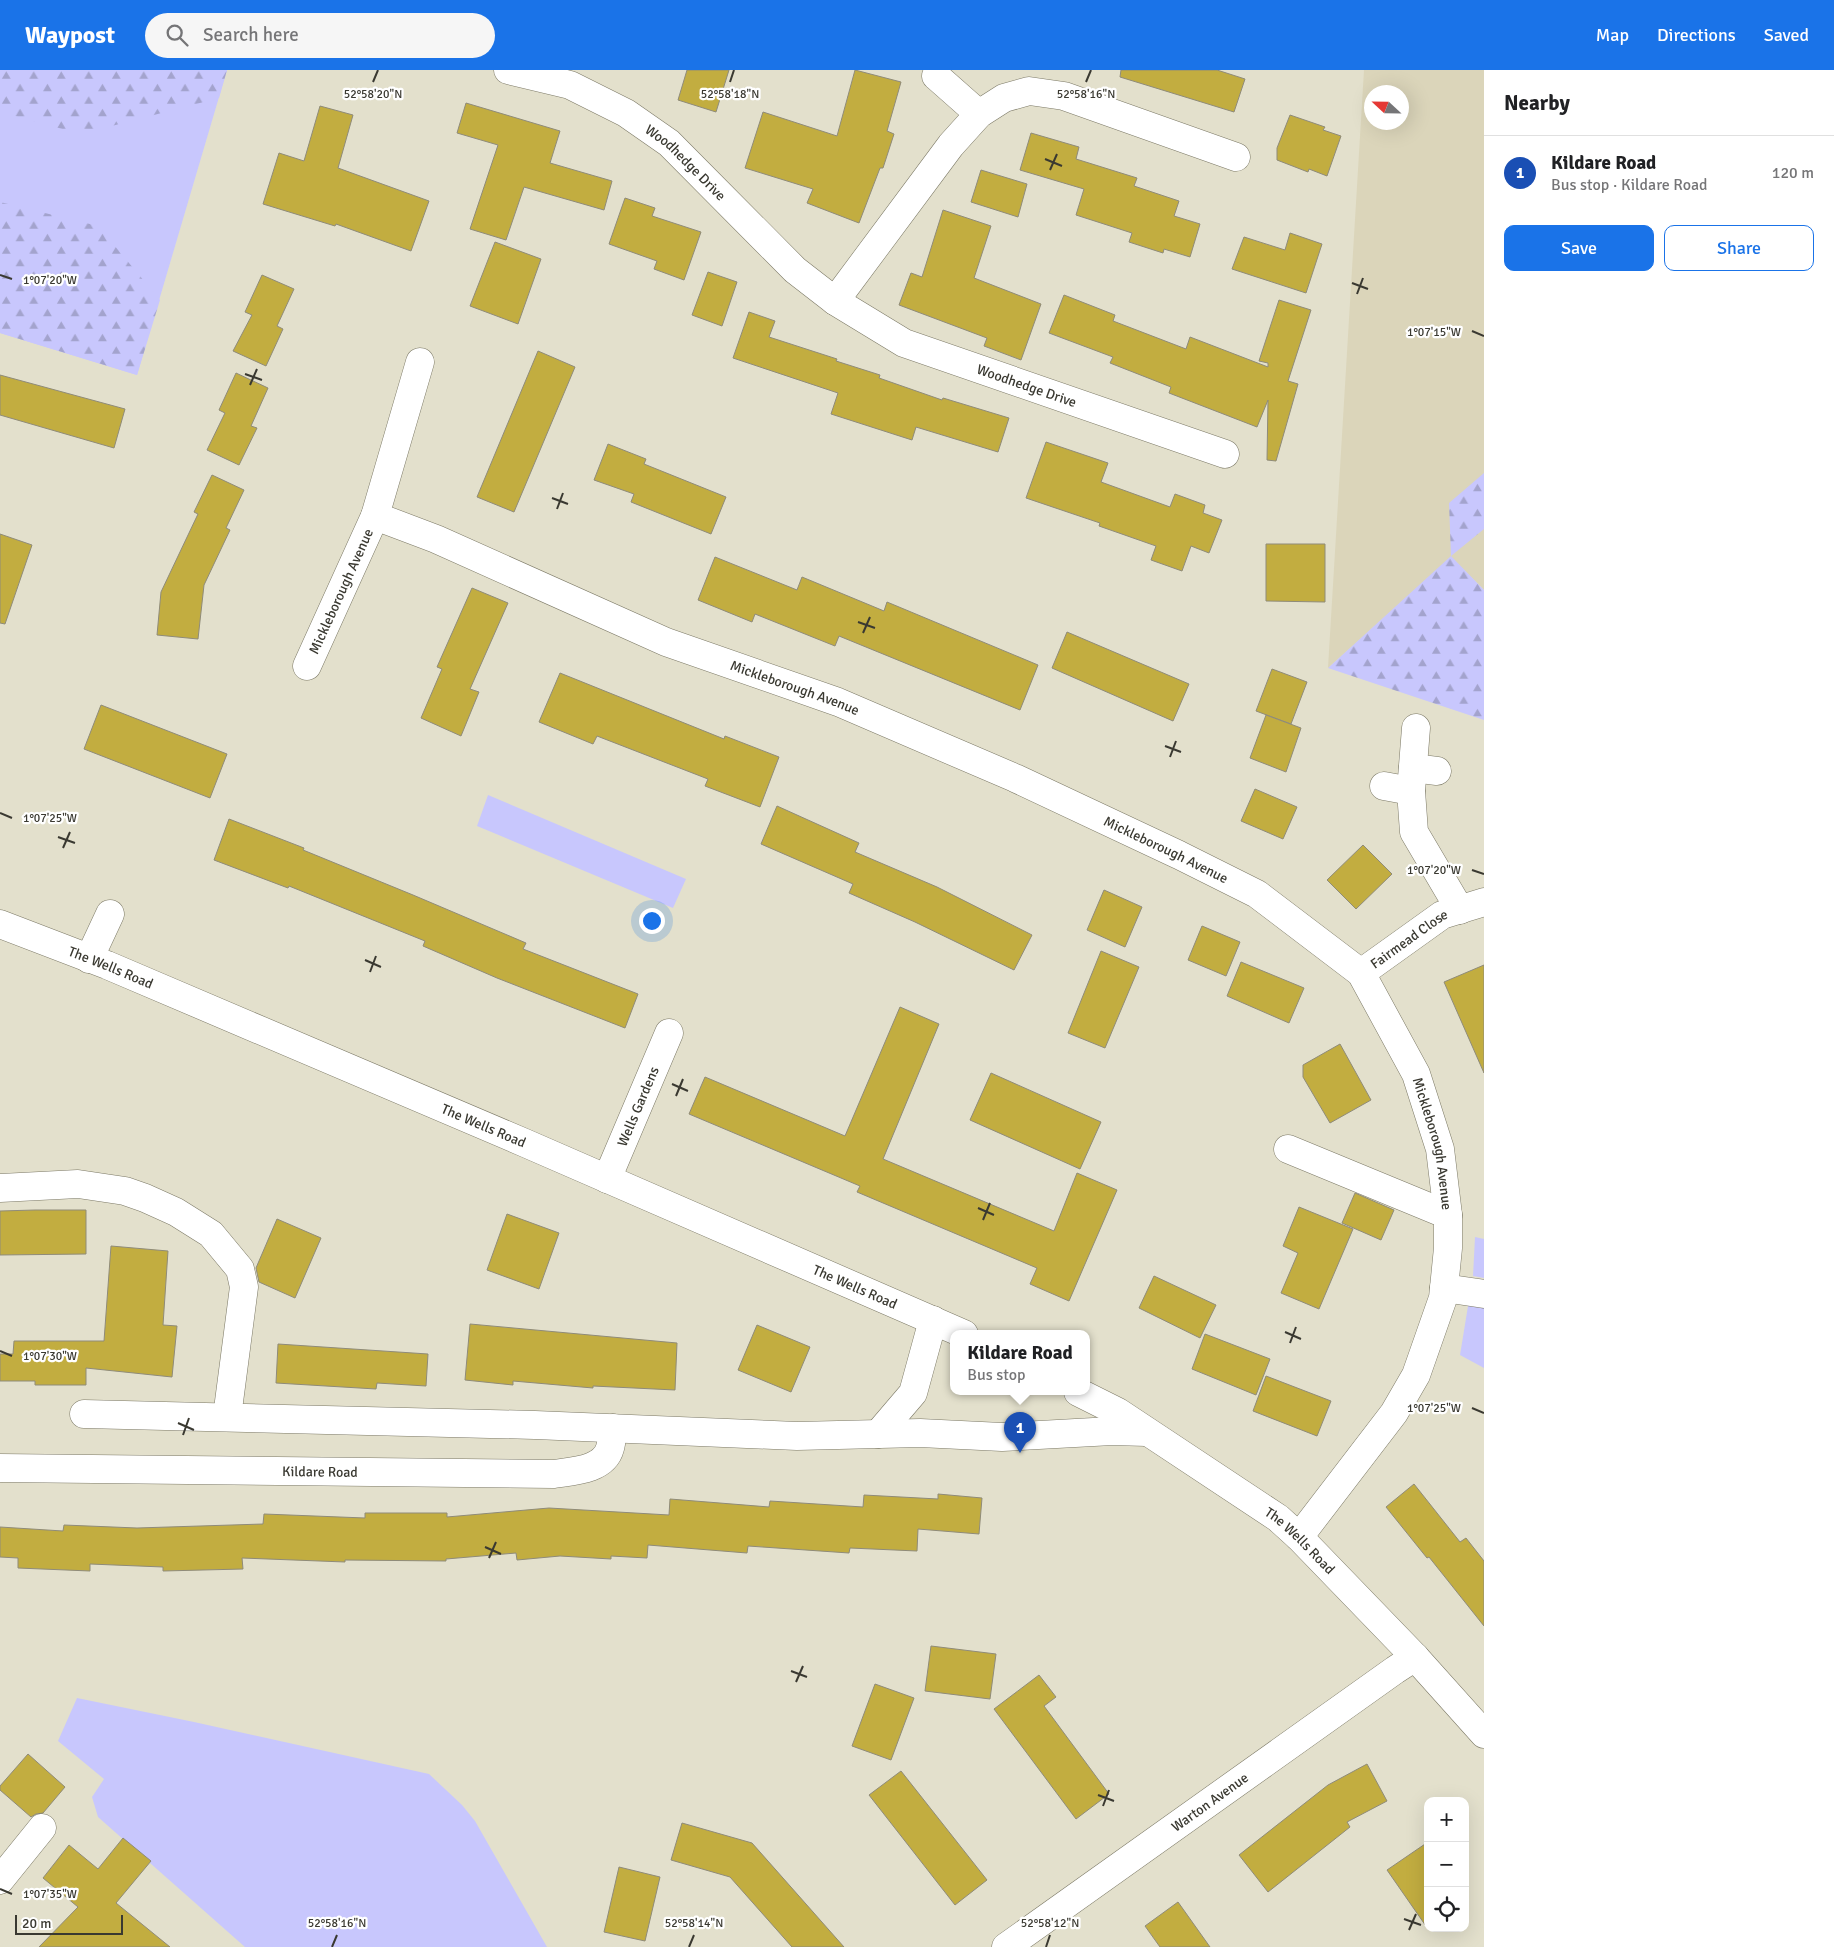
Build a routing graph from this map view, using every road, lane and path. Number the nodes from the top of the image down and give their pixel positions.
1 (508, 70) edge
2 (936, 76) dead end
3 (572, 78) edge
4 (979, 114) junction
5 (1236, 157) dead end
6 (835, 301) junction
7 (420, 362) dead end
8 (1225, 454) dead end
9 (375, 516) junction
10 (307, 666) dead end
11 (1416, 728) dead end
12 (1420, 777) junction
13 (1384, 786) dead end
14 (1472, 906) edge
15 (110, 914) dead end
16 (0, 924) edge
17 (89, 959) junction
18 (1361, 973) junction
19 (669, 1033) dead end
20 (1288, 1149) dead end
21 (607, 1179) junction
22 (0, 1188) edge
23 (1448, 1215) junction
24 (1444, 1288) junction
25 (1484, 1294) edge
26 (933, 1320) junction
27 (955, 1330) edge
28 (1084, 1395) edge
29 (84, 1414) dead end
30 (227, 1417) junction
31 (613, 1428) junction
32 (1146, 1432) junction
33 (878, 1434) junction
34 (0, 1468) edge
35 (1299, 1536) junction
36 (1415, 1657) junction
37 (1484, 1734) edge
38 (42, 1828) dead end
39 (0, 1880) edge
40 (1006, 1947) edge

1 - 3 street, Woodhedge Drive
2 - 4 street
3 - 6 street, Woodhedge Drive
4 - 5 street
4 - 6 street
6 - 8 street, Woodhedge Drive
7 - 9 street, Mickleborough Avenue
9 - 10 street, Mickleborough Avenue
9 - 18 street, Mickleborough Avenue
11 - 12 street, Fairmead Close
12 - 13 street
12 - 14 street, Fairmead Close
14 - 18 street, Fairmead Close
15 - 17 street
16 - 17 street, The Wells Road
17 - 21 street, The Wells Road
18 - 23 street, Mickleborough Avenue
19 - 21 street, Wells Gardens
20 - 23 street
21 - 26 street, The Wells Road
22 - 30 street
23 - 24 street, Mickleborough Avenue
24 - 25 street
24 - 35 street, Mickleborough Avenue
26 - 27 street, The Wells Road
26 - 33 street
28 - 32 street, The Wells Road
29 - 30 street
30 - 31 street
31 - 33 street
31 - 34 street, Kildare Road
32 - 33 street
32 - 35 street, The Wells Road
35 - 36 street, The Wells Road
36 - 37 street, The Wells Road
36 - 40 street, Warton Avenue
38 - 39 street

